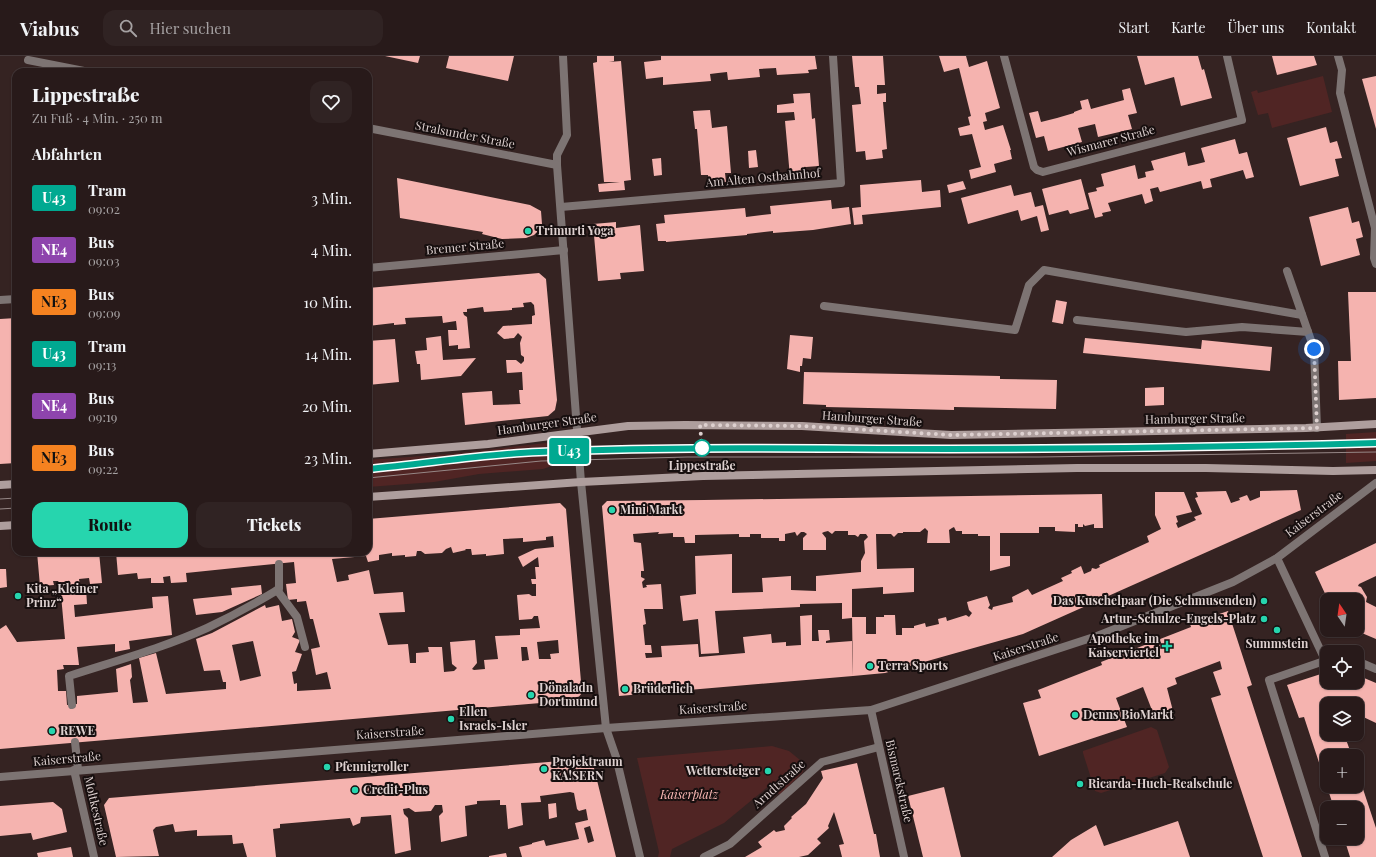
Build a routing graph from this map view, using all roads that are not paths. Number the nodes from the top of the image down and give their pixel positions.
1 (563, 56) edge
2 (833, 56) edge
3 (1004, 56) edge
4 (1227, 56) edge
5 (1338, 56) edge
6 (28, 60) dead end
7 (69, 68) edge
8 (372, 129) edge
9 (556, 165) junction
10 (561, 207) junction
11 (564, 250) junction
12 (1376, 264) edge
13 (372, 268) edge
14 (1287, 271) dead end
15 (12, 299) edge
16 (0, 300) edge
17 (824, 306) dead end
18 (1302, 315) junction
19 (1077, 320) dead end
20 (1308, 332) junction
21 (1376, 424) edge
22 (1317, 428) junction
23 (577, 431) junction
24 (372, 454) edge
25 (1376, 470) edge
26 (581, 482) junction
27 (1376, 483) edge
28 (12, 484) edge
29 (0, 485) edge
30 (372, 497) edge
31 (12, 525) edge
32 (0, 526) edge
33 (1277, 558) junction
34 (279, 564) dead end
35 (277, 590) junction
36 (305, 646) dead end
37 (1320, 648) edge
38 (1320, 662) edge
39 (1364, 664) edge
40 (1376, 668) edge
41 (72, 705) dead end
42 (871, 710) junction
43 (606, 728) junction
44 (75, 742) dead end
45 (879, 747) junction
46 (76, 769) junction
47 (0, 777) edge
48 (94, 857) edge
49 (640, 857) edge
50 (704, 857) edge
51 (904, 857) edge
52 (1325, 857) edge

1 - 9 street
2 - 10 street, Am Alten Ostbahnhof
3 - 4 street, Wismarer Straße
5 - 12 street
6 - 7 street
8 - 9 street, Stralsunder Straße
9 - 10 street
10 - 11 street
11 - 13 street, Bremer Straße
11 - 23 street
14 - 18 street
15 - 16 street
17 - 18 street
18 - 20 street
19 - 20 street
20 - 22 street
21 - 22 main road, Hamburger Straße
22 - 23 main road, Hamburger Straße
23 - 24 main road, Hamburger Straße
23 - 26 street
25 - 26 main road
26 - 30 main road
26 - 43 street
27 - 33 street, Kaiserstraße
28 - 29 main road
31 - 32 main road
33 - 37 street
33 - 42 street, Kaiserstraße
34 - 35 street
35 - 36 street
35 - 41 street
38 - 52 street
39 - 40 street
42 - 43 street, Kaiserstraße
42 - 45 street, Bismarckstraße
43 - 46 street, Kaiserstraße
43 - 49 street
44 - 46 street, Moltkestraße
45 - 50 street, Arndtstraße
45 - 51 street, Bismarckstraße
46 - 47 street, Kaiserstraße
46 - 48 street, Moltkestraße

